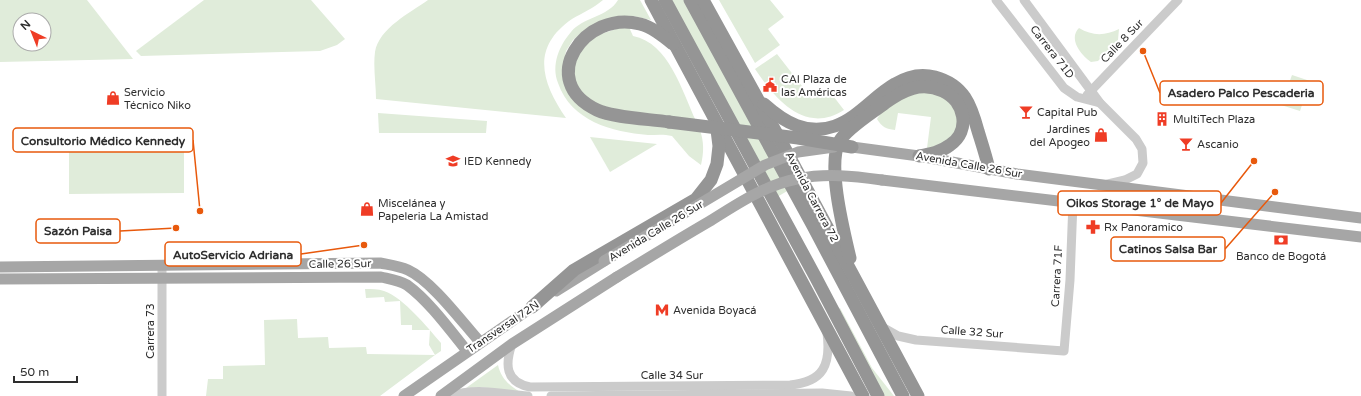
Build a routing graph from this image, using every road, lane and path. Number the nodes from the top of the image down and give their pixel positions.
1 (651, 0) edge
2 (665, 0) edge
3 (690, 0) edge
4 (703, 0) edge
5 (996, 0) edge
6 (1024, 0) edge
7 (1178, 0) edge
8 (678, 47) junction
9 (1091, 91) junction
10 (755, 95) junction
11 (1084, 99) junction
12 (1100, 103) junction
13 (712, 115) junction
14 (852, 146) junction
15 (919, 156) junction
16 (989, 169) junction
17 (1103, 185) junction
18 (1073, 202) junction
19 (1361, 218) edge
20 (1361, 237) edge
21 (604, 261) joint
22 (380, 263) junction
23 (162, 265) junction
24 (0, 267) edge
25 (380, 277) junction
26 (616, 277) joint
27 (162, 278) junction
28 (855, 278) junction
29 (0, 279) edge
30 (532, 307) junction
31 (881, 326) junction
32 (826, 328) junction
33 (480, 342) junction
34 (512, 344) junction
35 (468, 351) junction
36 (1064, 351) joint
37 (729, 390) junction
38 (162, 396) edge
39 (404, 396) edge
40 (441, 396) edge
41 (450, 396) edge
42 (528, 396) edge
43 (551, 396) edge
44 (851, 396) edge
45 (863, 396) edge
46 (878, 396) edge
47 (903, 396) edge
48 (918, 396) edge

1 - 8 highway
2 - 46 highway
3 - 47 highway, Avenida Carrera 72
4 - 10 highway, Avenida Carrera 72
5 - 11 street, Carrera 71D
6 - 9 street, Carrera 71D
7 - 9 street, Calle 8 Sur
8 - 13 highway
8 - 14 highway, bridge
9 - 11 street, Calle 8 Sur
9 - 12 street, Carrera 71D
10 - 16 highway
10 - 28 highway, Avenida Carrera 72
11 - 12 street, Carrera 71D
12 - 17 street, Carrera 71D
13 - 30 highway
13 - 32 highway
14 - 15 main road, Avenida Calle 26 Sur
14 - 21 main road, Avenida Calle 26 Sur, bridge
15 - 16 main road, Avenida Calle 26 Sur
15 - 28 highway
16 - 17 main road, Avenida Calle 26 Sur
17 - 19 main road, Avenida Calle 26 Sur
18 - 20 main road, Avenida Calle 26 Sur
18 - 26 main road, Avenida Calle 26 Sur, bridge
18 - 36 street, Carrera 71F
21 - 30 main road, Transversal 72N
22 - 23 main road, Calle 26 Sur
22 - 25 main road
22 - 33 main road, Calle 26 Sur
23 - 24 main road, Calle 26 Sur
23 - 27 street, Carrera 73
25 - 27 main road, Calle 26 Sur
25 - 35 main road, Calle 26 Sur
26 - 34 main road, Transversal 72N
27 - 29 main road, Calle 26 Sur
27 - 38 street, Carrera 73
28 - 31 highway, Avenida Carrera 72
30 - 33 main road, Transversal 72N
31 - 36 street, Calle 32 Sur
31 - 48 highway, Avenida Carrera 72
32 - 37 street, Calle 34 Sur
32 - 45 highway
33 - 35 main road, Transversal 72N
34 - 37 street, Calle 34 Sur
34 - 40 main road, Transversal 72N
35 - 39 main road, Transversal 72N
37 - 43 street, Calle 34 Sur
37 - 44 street, Calle 34 Sur
41 - 42 street

